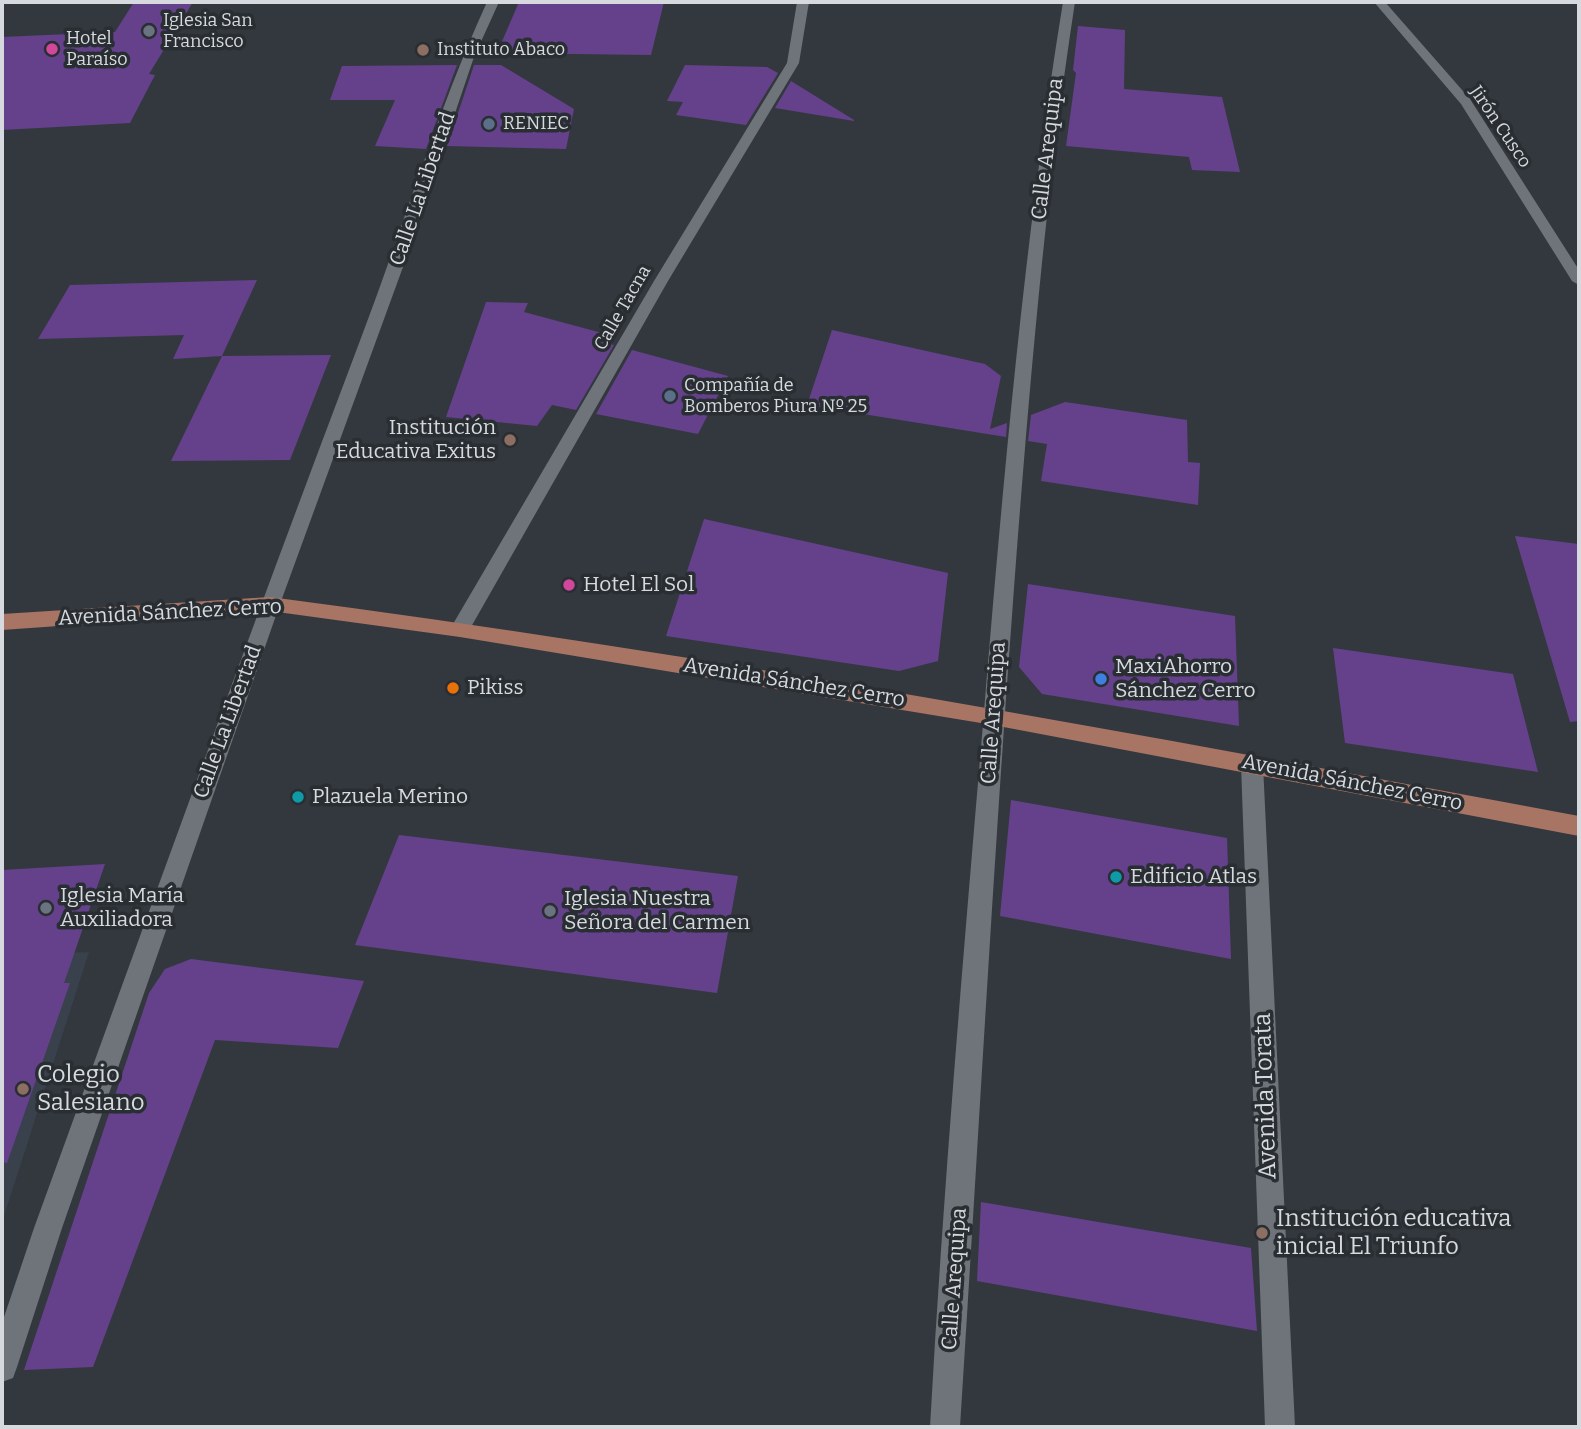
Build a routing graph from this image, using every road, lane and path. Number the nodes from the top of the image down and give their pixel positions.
1 (492, 2) edge
2 (803, 2) edge
3 (1069, 2) edge
4 (1379, 2) edge
5 (1579, 281) edge
6 (270, 604) junction
7 (2, 622) edge
8 (460, 629) junction
9 (993, 716) junction
10 (1252, 765) junction
11 (1579, 826) edge
12 (2, 1367) edge
13 (945, 1427) edge
14 (1280, 1427) edge

1 - 6 street, Calle La Libertad
2 - 8 street, Calle Tacna
3 - 9 street, Calle Arequipa
4 - 5 street, Jirón Cusco
6 - 7 main road, Avenida Sánchez Cerro
6 - 8 main road, Avenida Sánchez Cerro
6 - 12 street, Calle La Libertad
8 - 9 main road, Avenida Sánchez Cerro
9 - 10 main road, Avenida Sánchez Cerro
9 - 13 street, Calle Arequipa
10 - 11 main road, Avenida Sánchez Cerro
10 - 14 street, Avenida Torata

